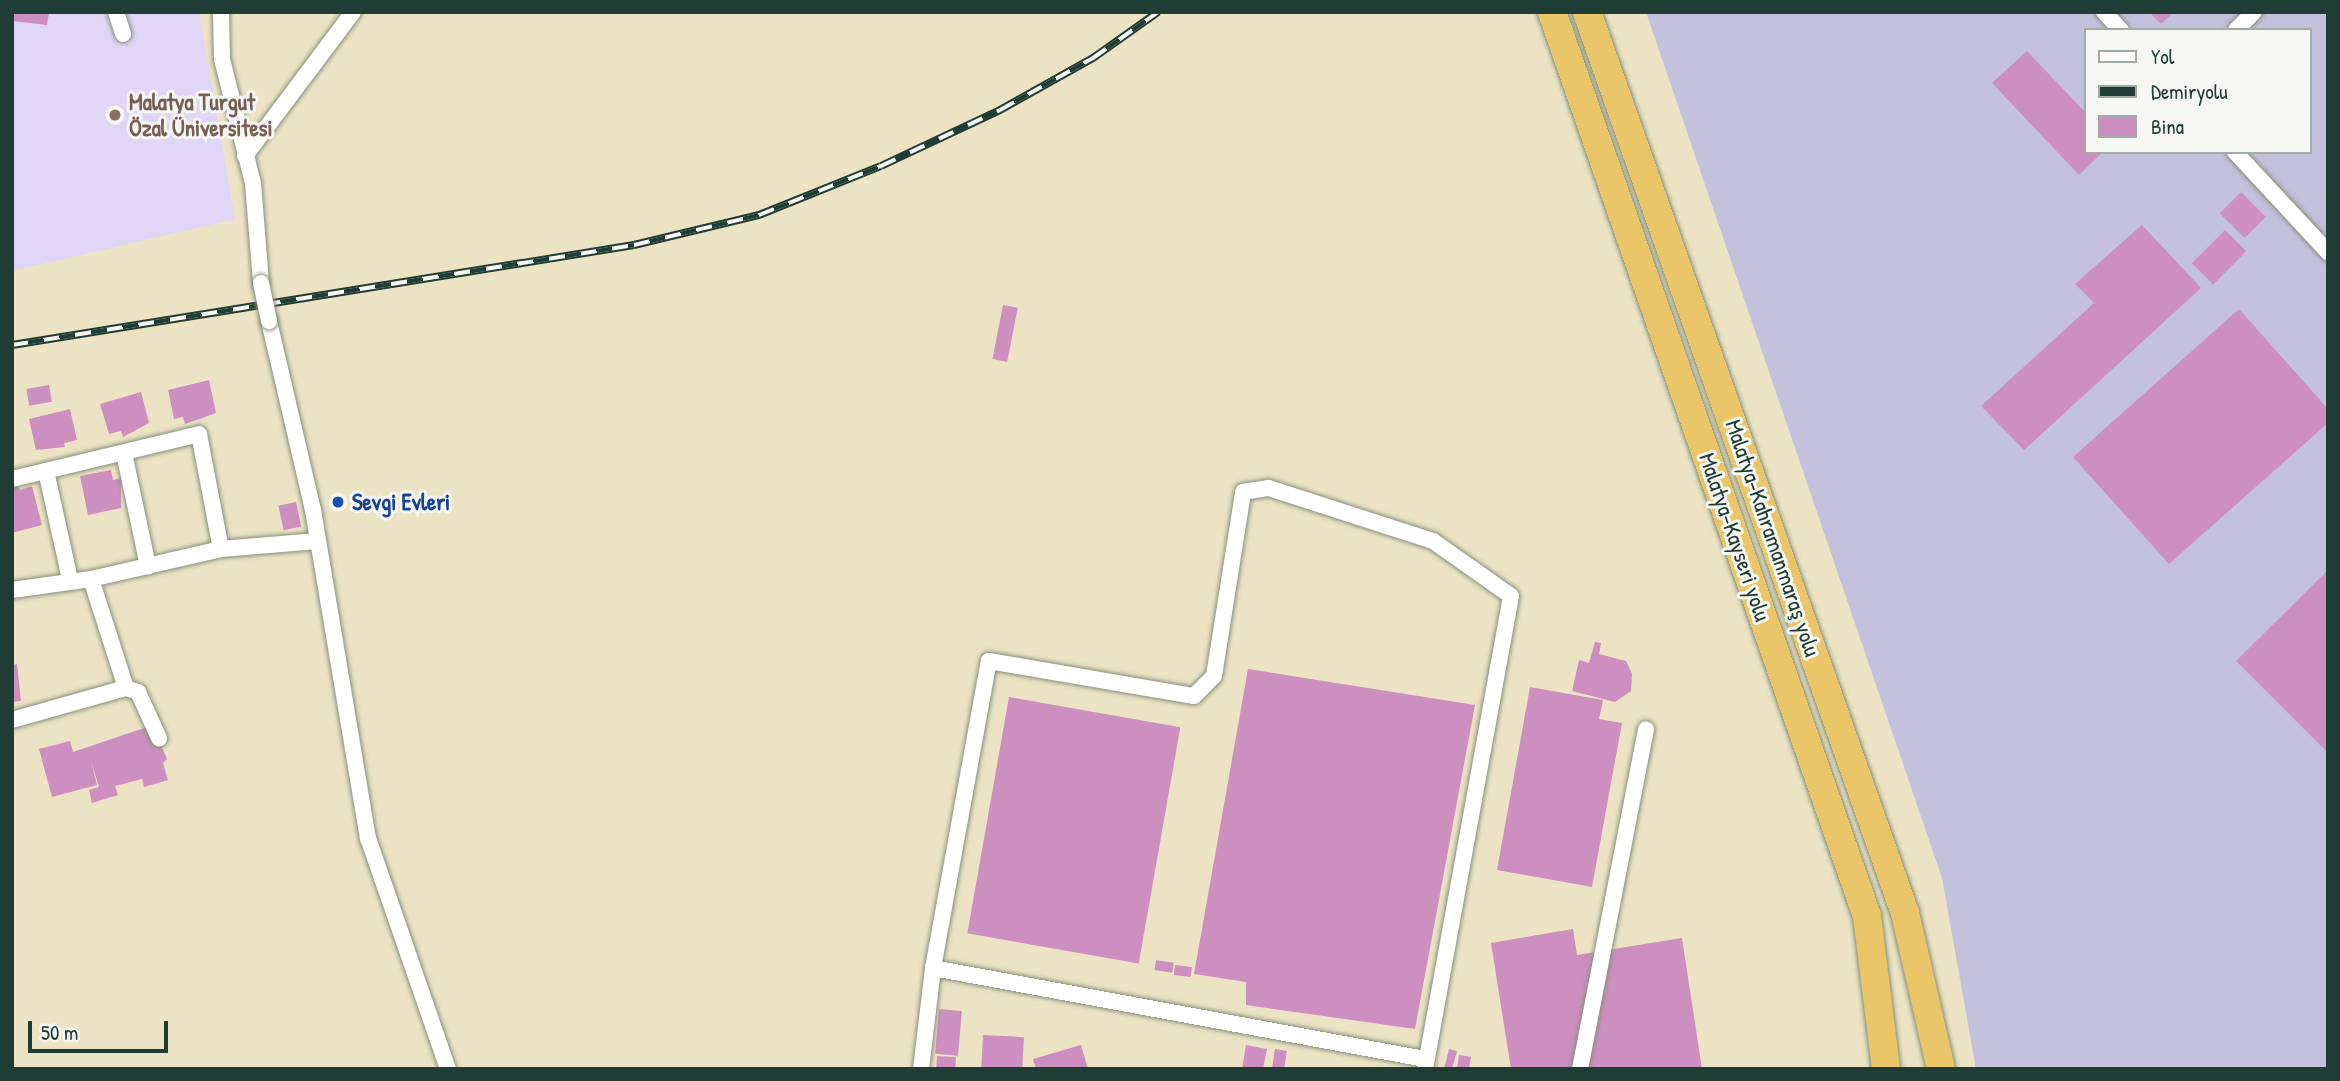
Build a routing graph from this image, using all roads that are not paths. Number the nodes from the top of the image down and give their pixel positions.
1 (116, 12) edge
2 (221, 12) edge
3 (353, 12) edge
4 (1552, 12) edge
5 (1587, 12) edge
6 (2104, 12) edge
7 (2254, 12) edge
8 (2119, 28) edge
9 (2238, 28) edge
10 (123, 34) dead end
11 (2237, 154) edge
12 (244, 156) junction
13 (2328, 252) edge
14 (124, 453) junction
15 (47, 471) junction
16 (12, 478) edge
17 (318, 541) junction
18 (221, 550) junction
19 (148, 566) junction
20 (70, 579) junction
21 (91, 579) junction
22 (12, 590) edge
23 (126, 688) junction
24 (12, 720) edge
25 (1646, 729) dead end
26 (159, 738) dead end
27 (933, 968) junction
28 (1425, 1064) edge
29 (448, 1069) edge
30 (921, 1069) edge
31 (1580, 1069) edge
32 (1886, 1069) edge
33 (1941, 1069) edge

1 - 10 street
2 - 12 street
3 - 12 street
4 - 32 highway, Malatya-Kayseri yolu
5 - 33 highway, Malatya-Kahramanmaraş yolu
6 - 8 street
7 - 9 street
11 - 13 street
12 - 17 street, bridge
14 - 15 street
14 - 18 street
14 - 19 street
15 - 16 street
15 - 20 street
17 - 18 street
17 - 29 street
18 - 19 street
19 - 21 street
20 - 21 street
20 - 22 street
21 - 23 street
23 - 24 street
23 - 26 street
25 - 31 street
27 - 28 street
27 - 28 street
27 - 30 street

